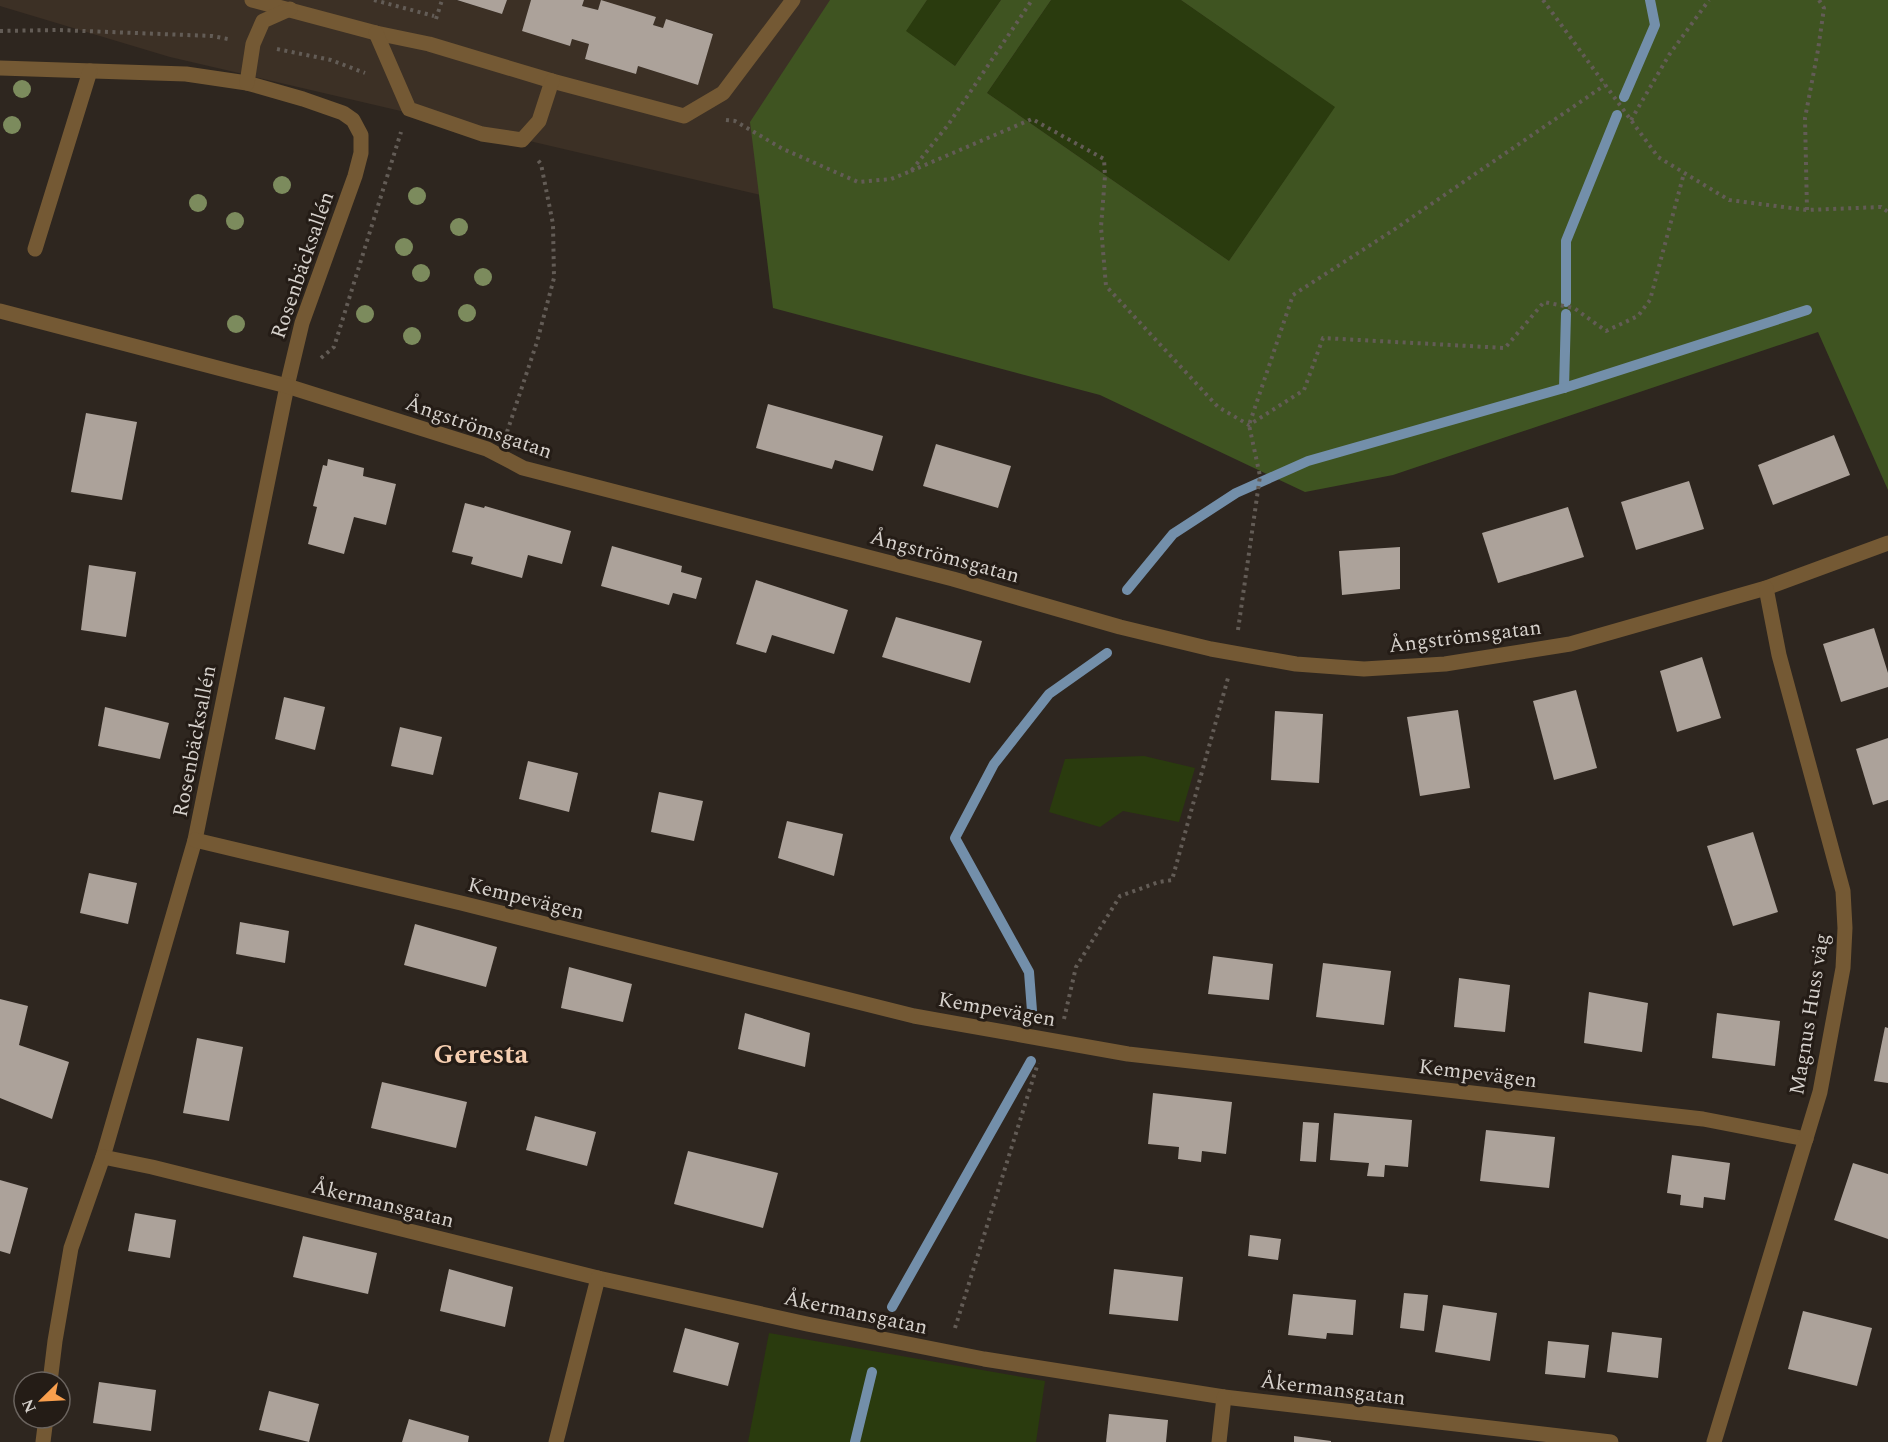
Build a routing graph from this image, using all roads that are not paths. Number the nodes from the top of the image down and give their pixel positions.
1 (252, 0) edge
2 (793, 0) edge
3 (290, 9) junction
4 (376, 33) junction
5 (0, 68) edge
6 (90, 71) junction
7 (552, 81) junction
8 (247, 83) junction
9 (35, 249) dead end
10 (0, 311) edge
11 (287, 386) junction
12 (1888, 543) edge
13 (1766, 588) junction
14 (195, 840) junction
15 (1806, 1139) junction
16 (103, 1157) junction
17 (598, 1278) junction
18 (51, 1370) edge
19 (1224, 1397) junction
20 (556, 1442) edge
21 (1219, 1442) edge
22 (1611, 1442) edge
23 (1713, 1442) edge

1 - 3 street
2 - 7 street
3 - 4 street
3 - 8 street
4 - 7 street
4 - 7 street
5 - 6 street
6 - 8 street
6 - 9 street
8 - 11 street, Rosenbäcksallén
10 - 11 street, Ångströmsgatan
11 - 13 street, Ångströmsgatan
11 - 14 street, Rosenbäcksallén
12 - 13 street, Ångströmsgatan
13 - 15 street, Magnus Huss väg
14 - 15 street, Kempevägen
14 - 16 street, Rosenbäcksallén
15 - 23 street, Magnus Huss väg
16 - 17 street, Åkermansgatan
16 - 18 street, Rosenbäcksallén
17 - 19 street, Åkermansgatan
17 - 20 street
19 - 21 street
19 - 22 street, Åkermansgatan

